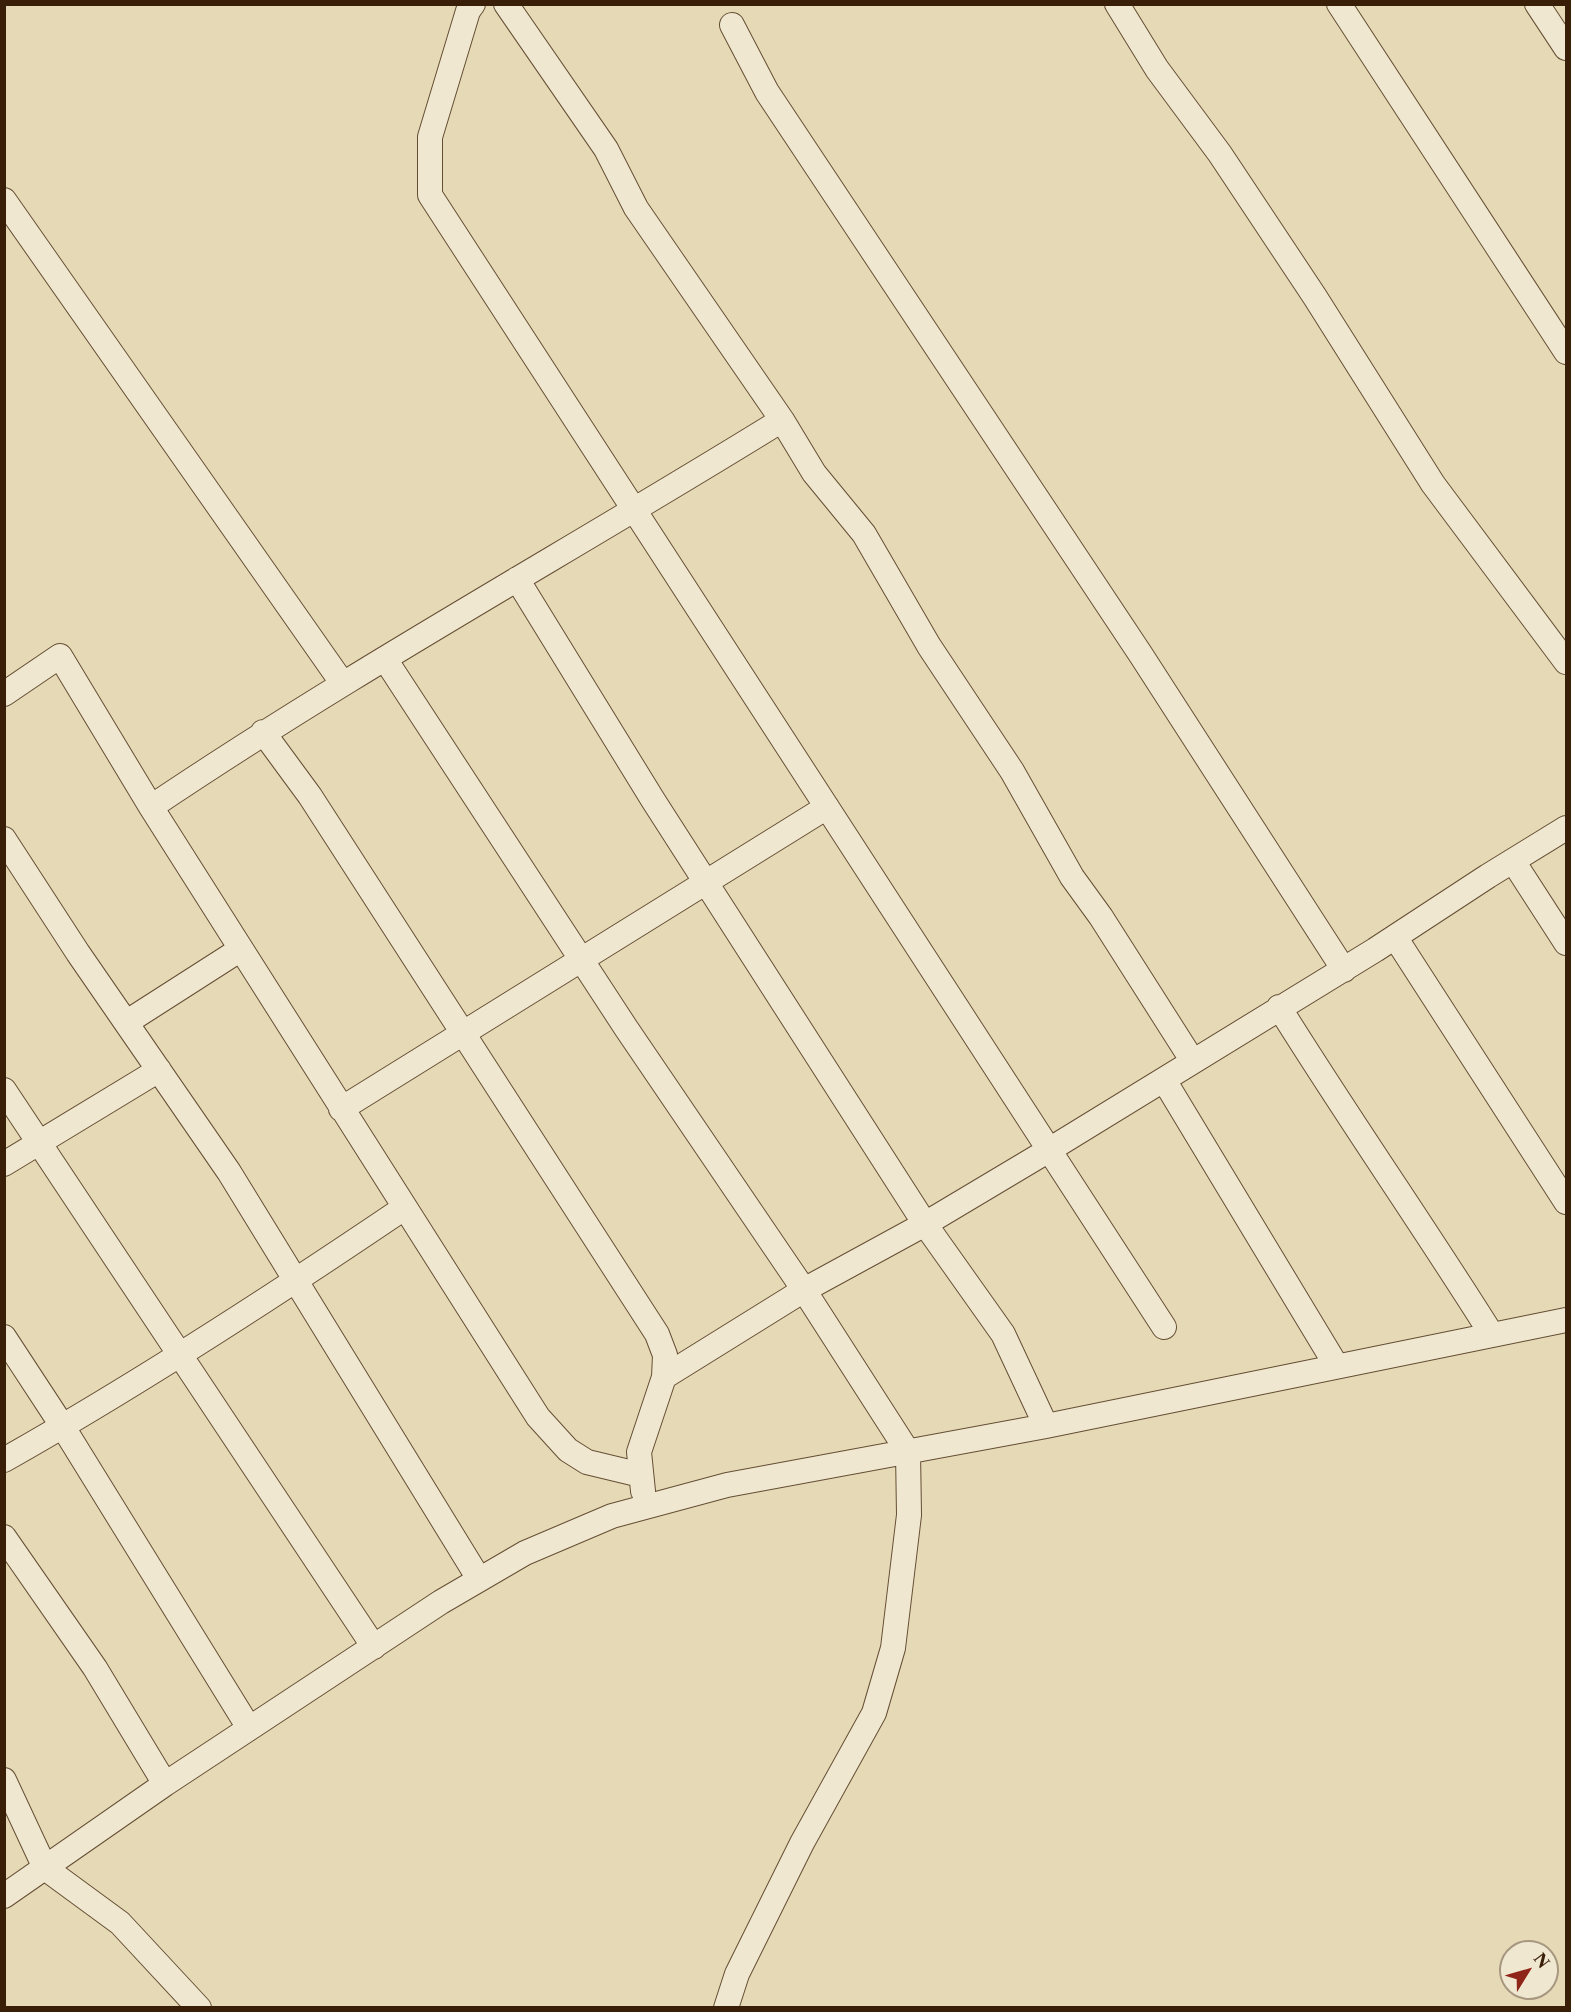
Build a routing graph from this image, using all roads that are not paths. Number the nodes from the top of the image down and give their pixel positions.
1 (473, 4) edge
2 (506, 4) edge
3 (1117, 4) edge
4 (1339, 4) edge
5 (1537, 4) edge
6 (732, 25) dead end
7 (1566, 48) edge
8 (4, 200) edge
9 (1566, 352) edge
10 (782, 420) junction
11 (635, 511) junction
12 (516, 579) junction
13 (385, 659) junction
14 (1566, 662) edge
15 (344, 684) junction
16 (4, 694) edge
17 (263, 732) junction
18 (151, 807) junction
19 (826, 807) junction
20 (1566, 828) edge
21 (4, 839) edge
22 (1513, 861) junction
23 (707, 882) junction
24 (1395, 937) junction
25 (1566, 943) edge
26 (241, 949) junction
27 (582, 961) junction
28 (1344, 970) junction
29 (1279, 1007) junction
30 (127, 1022) junction
31 (464, 1033) junction
32 (1192, 1060) junction
33 (159, 1070) junction
34 (1164, 1080) junction
35 (4, 1090) edge
36 (341, 1109) junction
37 (40, 1143) junction
38 (1049, 1150) junction
39 (4, 1164) edge
40 (1566, 1202) edge
41 (404, 1208) junction
42 (925, 1224) junction
43 (295, 1282) junction
44 (804, 1290) junction
45 (1566, 1320) edge
46 (1164, 1327) dead end
47 (1492, 1335) junction
48 (4, 1337) edge
49 (178, 1355) junction
50 (1336, 1365) junction
51 (664, 1377) junction
52 (1046, 1426) junction
53 (63, 1427) junction
54 (908, 1452) junction
55 (4, 1460) edge
56 (641, 1475) junction
57 (645, 1506) junction
58 (4, 1537) edge
59 (479, 1579) junction
60 (374, 1647) junction
61 (249, 1728) junction
62 (4, 1780) edge
63 (165, 1784) junction
64 (45, 1868) junction
65 (4, 1896) edge
66 (199, 2007) edge
67 (726, 2007) edge

1 - 11 street
2 - 10 street
3 - 14 street
4 - 9 street
5 - 7 street
6 - 28 street
8 - 15 street
10 - 11 street
10 - 32 street
11 - 12 street
11 - 19 street
12 - 13 street
12 - 23 street
13 - 15 street
13 - 27 street
15 - 17 street
16 - 18 street
17 - 18 street
17 - 31 street
18 - 26 street
19 - 23 street
19 - 38 street
20 - 22 street
21 - 30 street
22 - 24 street
22 - 25 street
23 - 27 street
23 - 42 street
24 - 28 street
24 - 40 street
26 - 30 street
26 - 36 street
27 - 31 street
27 - 44 street
28 - 29 street
29 - 32 street
29 - 47 street
30 - 33 street
31 - 36 street
31 - 51 street
32 - 34 street
33 - 37 street
33 - 43 street
34 - 38 street
34 - 50 street
35 - 37 street
36 - 41 street
37 - 39 street
37 - 49 street
38 - 42 street
38 - 46 street
41 - 43 street
41 - 56 street
42 - 44 street
42 - 52 street
43 - 49 street
43 - 59 street
44 - 51 street
44 - 54 street
45 - 47 street
47 - 50 street
48 - 53 street
49 - 53 street
49 - 60 street
50 - 52 street
51 - 56 street
52 - 54 street
53 - 55 street
53 - 61 street
54 - 57 street
54 - 67 street
56 - 57 street
57 - 59 street
58 - 63 street
59 - 60 street
60 - 61 street
61 - 63 street
62 - 64 street
63 - 64 street
64 - 65 street
64 - 66 street

